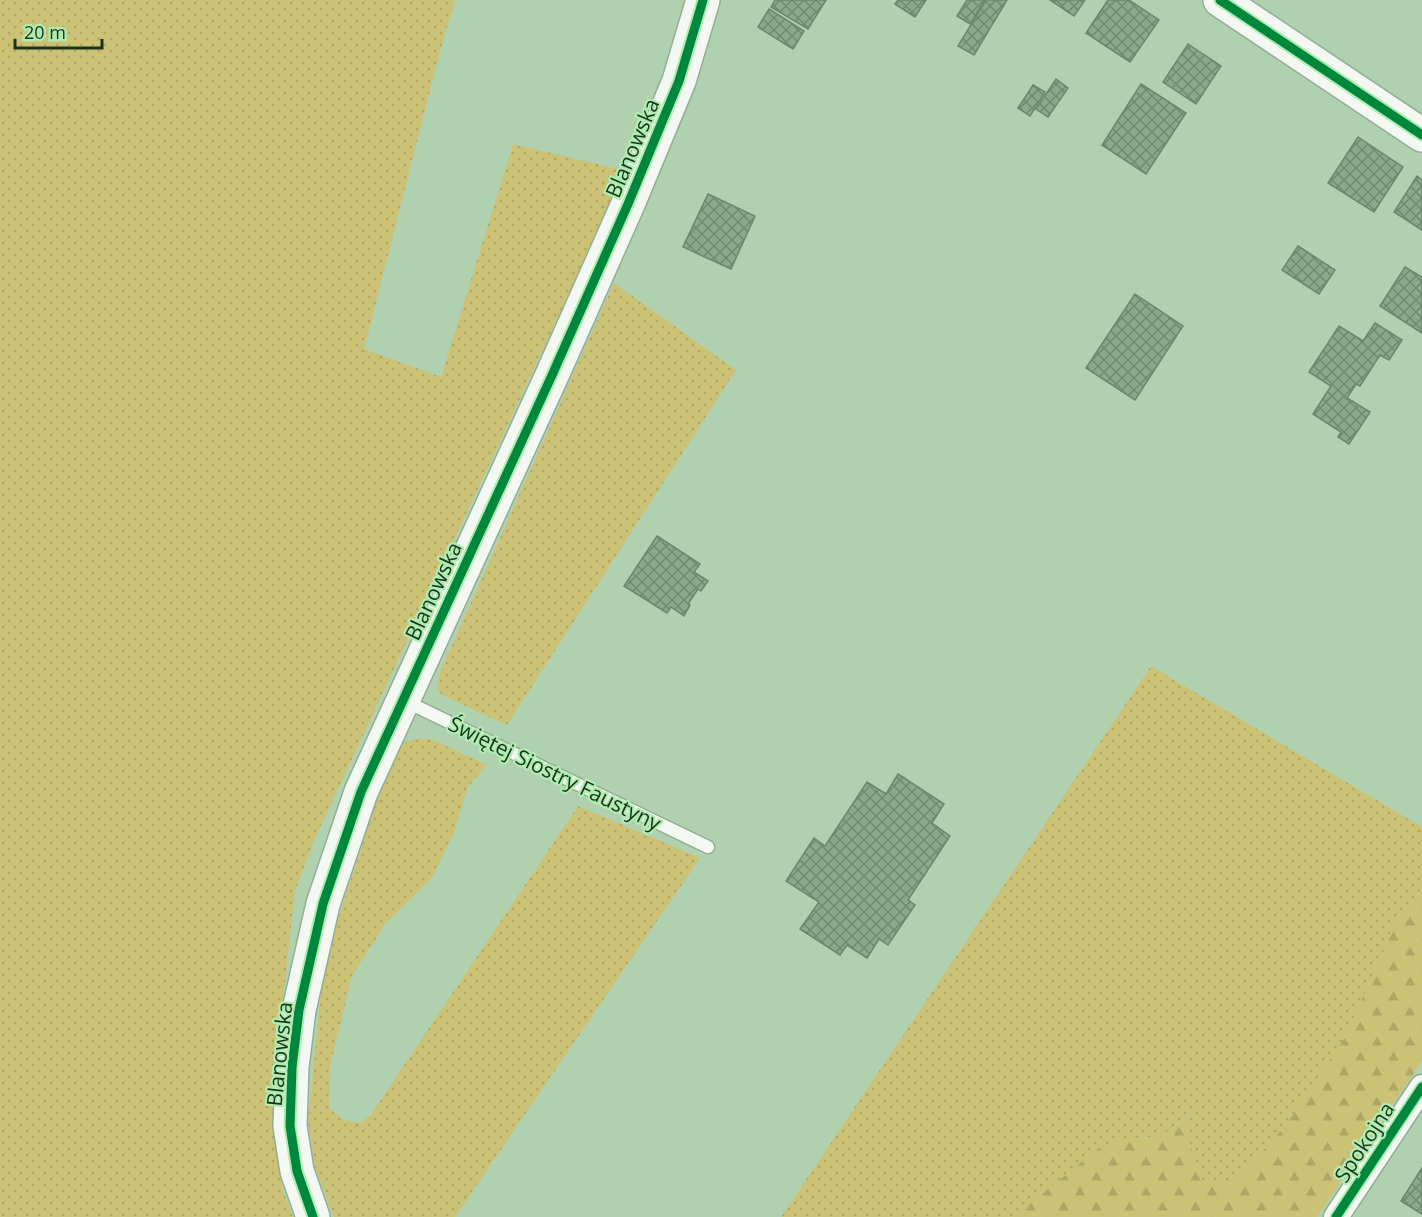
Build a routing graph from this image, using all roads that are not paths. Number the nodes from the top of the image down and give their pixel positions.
1 (703, 0) edge
2 (1220, 0) edge
3 (1422, 135) edge
4 (402, 699) junction
5 (708, 847) dead end
6 (1422, 1087) edge
7 (313, 1217) edge
8 (1336, 1217) edge

1 - 4 street, Blanowska
2 - 3 street
4 - 5 lane, Świętej Siostry Faustyny
4 - 7 street, Blanowska
6 - 8 street, Spokojna

